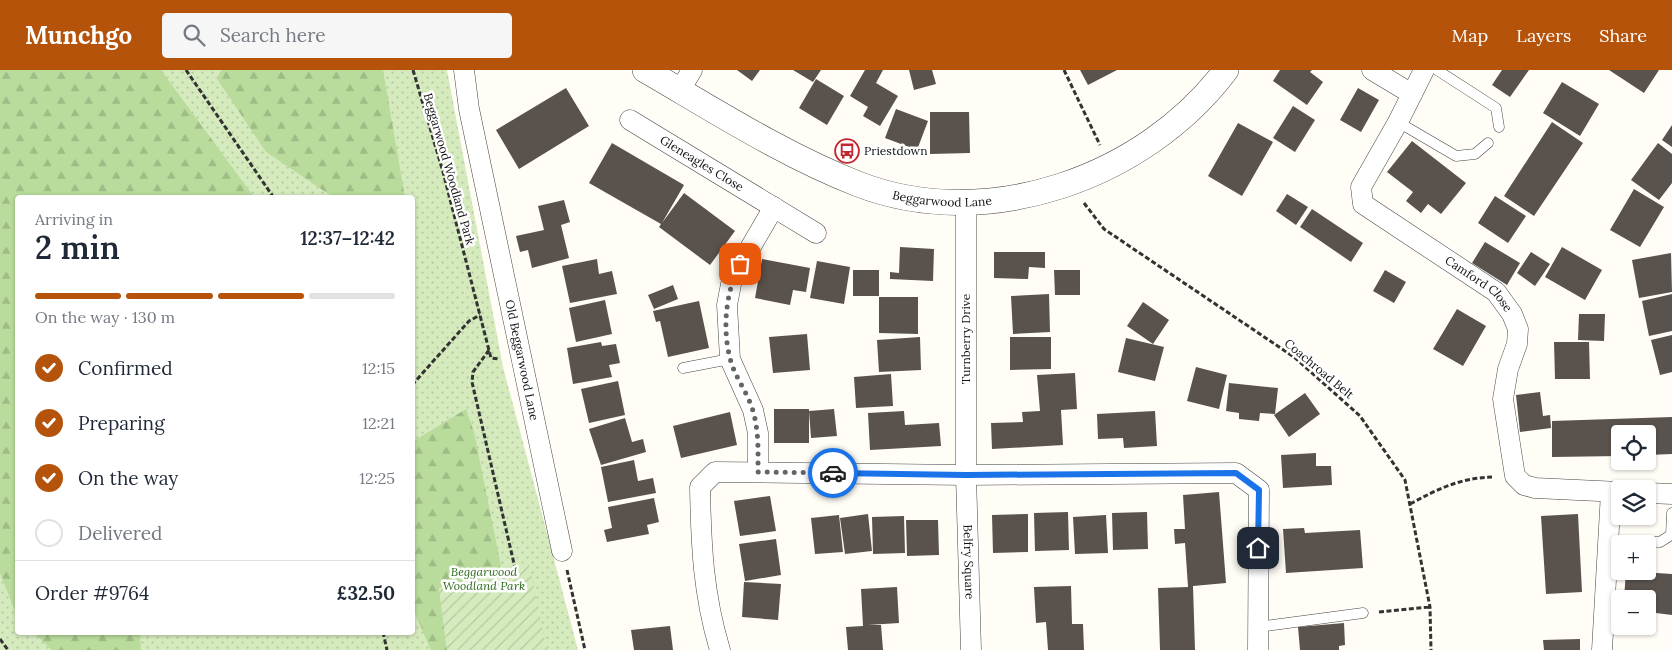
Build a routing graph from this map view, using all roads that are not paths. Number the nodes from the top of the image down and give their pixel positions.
1 (464, 70) edge
2 (645, 70) edge
3 (1226, 70) edge
4 (1372, 70) edge
5 (1424, 70) edge
6 (1437, 70) edge
7 (686, 80) edge
8 (1412, 94) junction
9 (630, 120) dead end
10 (1398, 122) junction
11 (1499, 127) dead end
12 (1488, 143) dead end
13 (966, 202) junction
14 (774, 207) junction
15 (816, 234) dead end
16 (730, 359) junction
17 (683, 368) dead end
18 (758, 472) junction
19 (966, 475) junction
20 (1611, 492) edge
21 (1656, 493) edge
22 (1672, 494) edge
23 (1672, 513) edge
24 (1612, 525) edge
25 (1610, 541) junction
26 (562, 551) road end
27 (1363, 613) road end
28 (1258, 627) junction
29 (720, 650) edge
30 (971, 650) edge
31 (1258, 650) edge
32 (1602, 650) edge

1 - 26 street, Old Beggarwood Lane
2 - 7 street, Beggarwood Lane
3 - 13 street, Beggarwood Lane
4 - 8 street
5 - 8 street, Camford Close
6 - 11 lane
7 - 13 street, Beggarwood Lane
8 - 10 street, Camford Close
9 - 14 street, Gleneagles Close
10 - 12 lane
10 - 20 street, Camford Close
13 - 19 street, Turnberry Drive
14 - 15 street, Gleneagles Close
14 - 16 street
16 - 17 lane
16 - 18 street
18 - 19 street
18 - 29 street
19 - 28 street
19 - 30 street, Belfry Square
21 - 22 street
23 - 25 lane
24 - 25 street
25 - 32 street
27 - 28 lane
28 - 31 street

